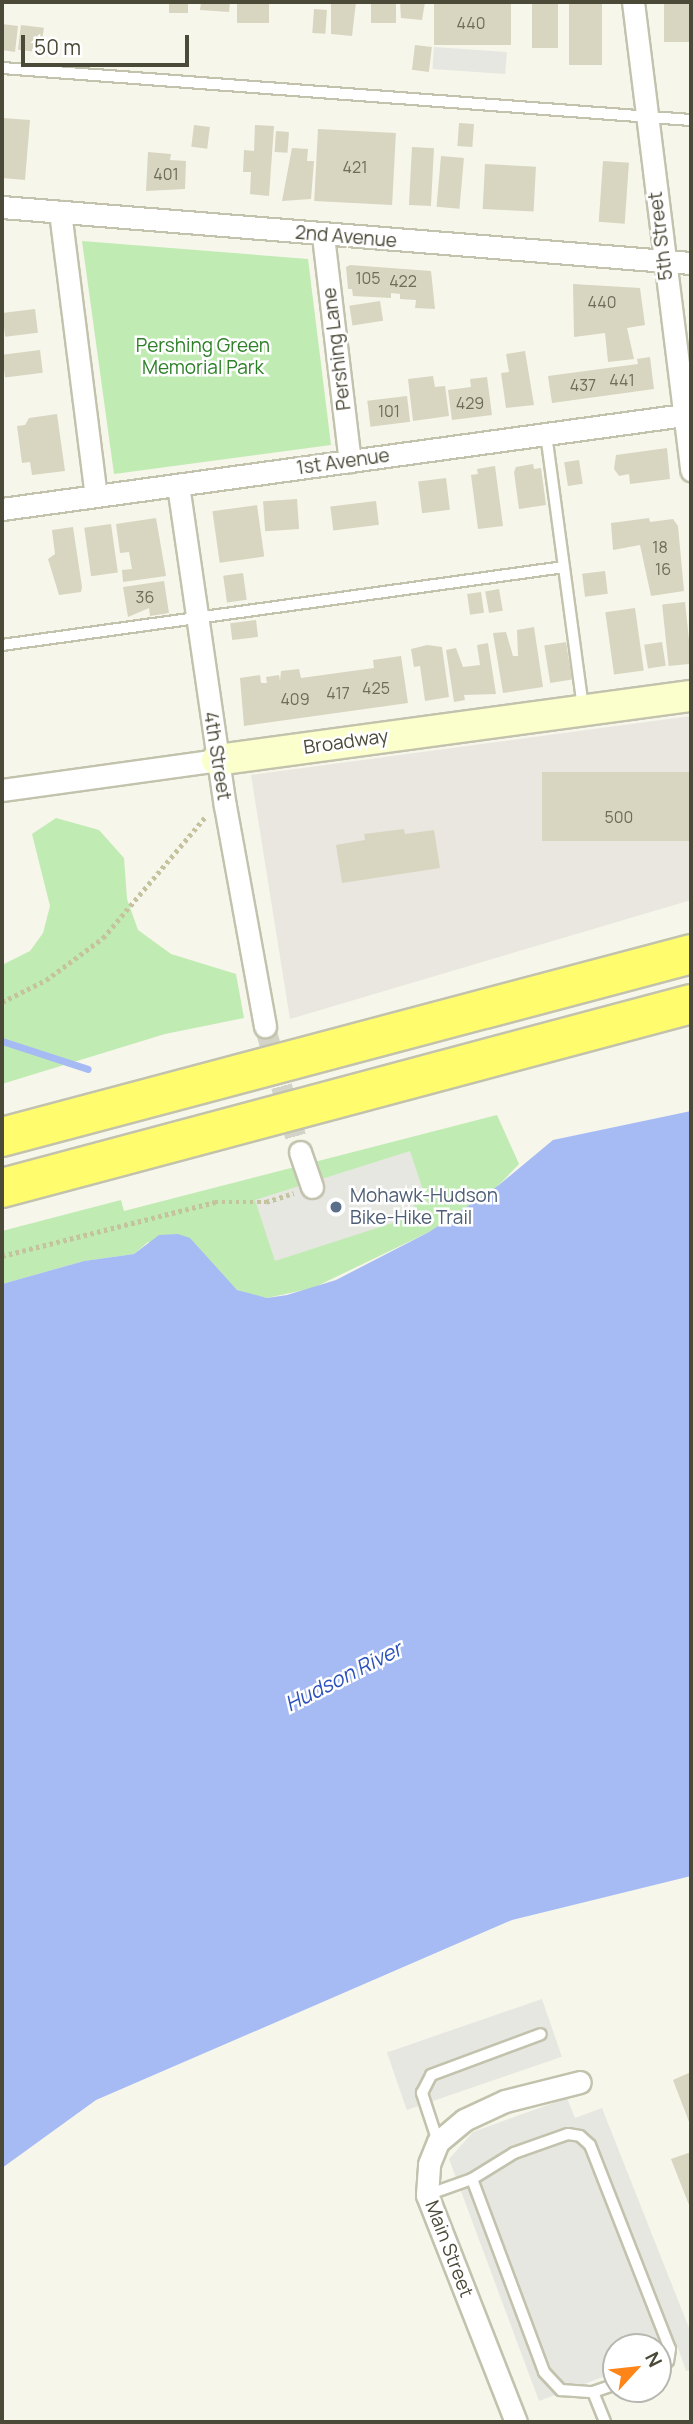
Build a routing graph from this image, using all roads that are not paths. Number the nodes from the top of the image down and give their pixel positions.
1 (633, 2) edge
2 (2, 68) edge
3 (647, 117) junction
4 (691, 120) edge
5 (2, 207) edge
6 (60, 212) junction
7 (323, 236) junction
8 (664, 261) junction
9 (691, 263) edge
10 (683, 340) edge
11 (684, 415) junction
12 (545, 434) junction
13 (350, 461) junction
14 (691, 470) edge
15 (178, 485) junction
16 (96, 496) junction
17 (2, 509) edge
18 (564, 567) junction
19 (197, 617) junction
20 (2, 645) edge
21 (691, 696) edge
22 (583, 710) junction
23 (218, 760) junction
24 (2, 790) edge
25 (691, 954) edge
26 (691, 1004) edge
27 (265, 1026) tunnel mouth
28 (2, 1137) edge
29 (300, 1152) tunnel mouth
30 (312, 1187) road end
31 (2, 1188) edge
32 (541, 2034) dead end
33 (580, 2082) dead end
34 (438, 2142) junction
35 (472, 2179) junction
36 (427, 2195) junction
37 (664, 2333) edge
38 (602, 2389) edge
39 (593, 2392) junction
40 (516, 2422) edge
41 (605, 2422) edge

1 - 3 street, 5th Street
2 - 3 lane
3 - 4 lane
3 - 8 street, 5th Street
5 - 6 street, 2nd Avenue
6 - 7 street, 2nd Avenue
6 - 16 street
7 - 8 street, 2nd Avenue
7 - 13 street, Pershing Lane
8 - 9 street, 2nd Avenue
8 - 10 street, 5th Street
10 - 11 street, 5th Street
11 - 12 street, 1st Avenue
11 - 14 street, 5th Street
12 - 13 street, 1st Avenue
12 - 18 lane
13 - 15 street, 1st Avenue
15 - 16 street, 1st Avenue
15 - 19 street, 4th Street
16 - 17 street, 1st Avenue
18 - 19 lane
18 - 22 lane
19 - 20 lane
19 - 23 street, 4th Street
21 - 22 street, Broadway
22 - 23 street, Broadway
23 - 24 street, Broadway
23 - 27 street, 4th Street
25 - 28 highway
26 - 31 highway
29 - 30 street
32 - 34 lane
33 - 34 street
34 - 36 street, Main Street
35 - 36 lane
35 - 37 lane
35 - 39 lane
36 - 40 street, Main Street
38 - 39 lane
39 - 41 lane

